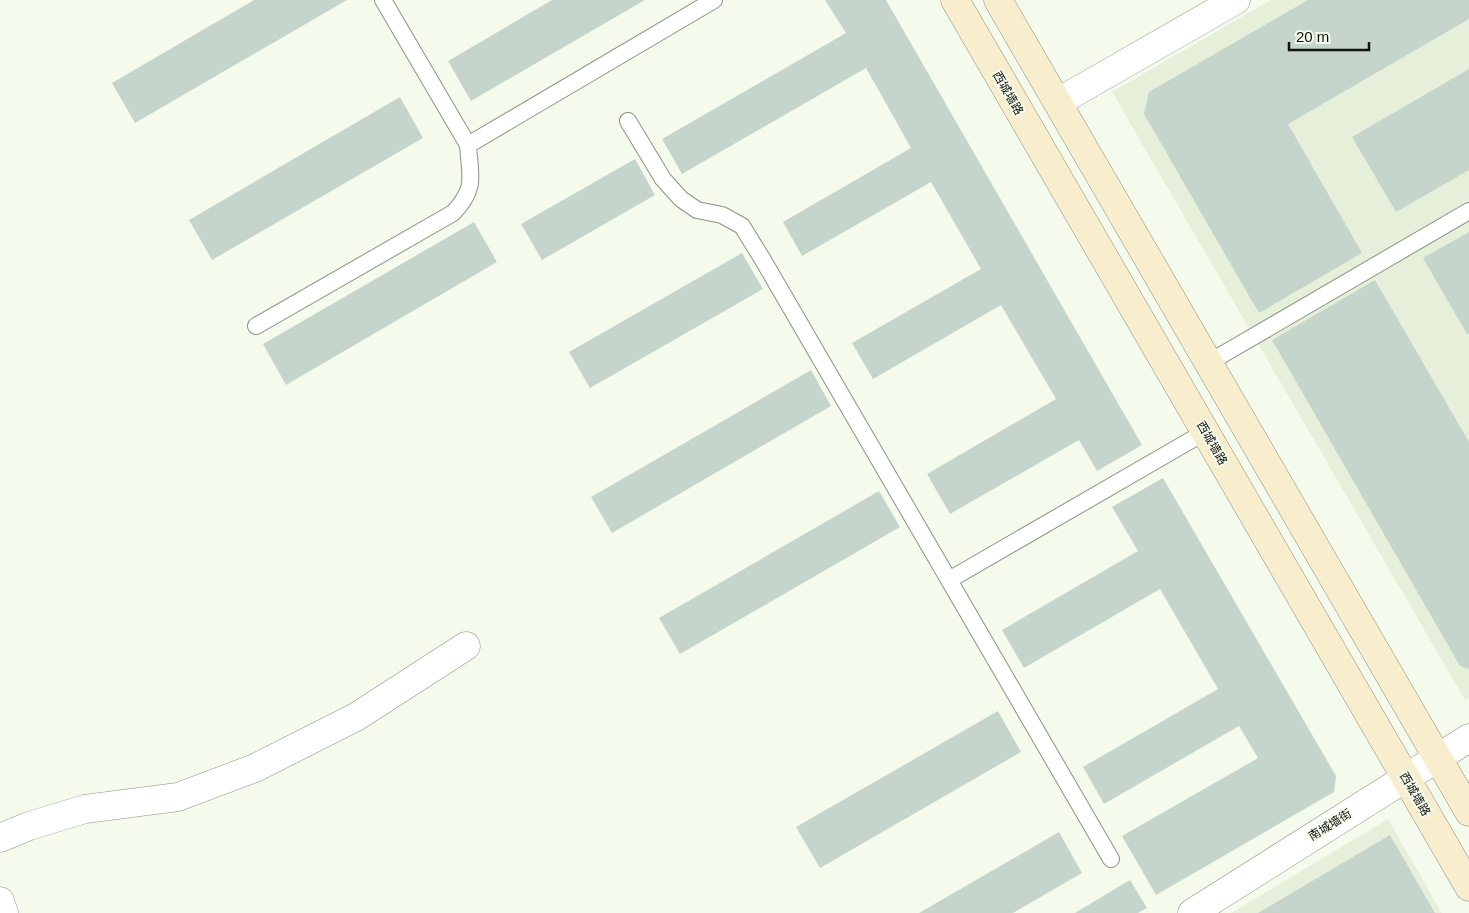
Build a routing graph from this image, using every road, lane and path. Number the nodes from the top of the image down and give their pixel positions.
1 (383, 0) edge
2 (714, 0) edge
3 (954, 0) edge
4 (998, 0) edge
5 (1236, 0) edge
6 (1058, 102) junction
7 (628, 120) dead end
8 (468, 145) junction
9 (1469, 211) edge
10 (256, 326) dead end
11 (1208, 362) junction
12 (1205, 432) junction
13 (949, 580) junction
14 (466, 646) dead end
15 (1469, 738) edge
16 (1438, 758) junction
17 (1406, 778) junction
18 (1469, 812) edge
19 (0, 838) edge
20 (1111, 859) dead end
21 (1469, 886) edge
22 (0, 901) edge
23 (4, 913) edge
24 (1192, 913) edge

1 - 8 lane
2 - 8 lane
3 - 12 main road, 西城墙路
4 - 6 main road
5 - 6 street
6 - 11 main road
7 - 13 lane
8 - 10 lane
9 - 11 lane
11 - 16 main road
12 - 13 lane
12 - 17 main road, 西城墙路
13 - 20 lane
14 - 19 street
15 - 16 street, 南城墙街
16 - 17 street, 南城墙街
16 - 18 main road
17 - 21 main road, 西城墙路
17 - 24 street, 南城墙街
22 - 23 street

